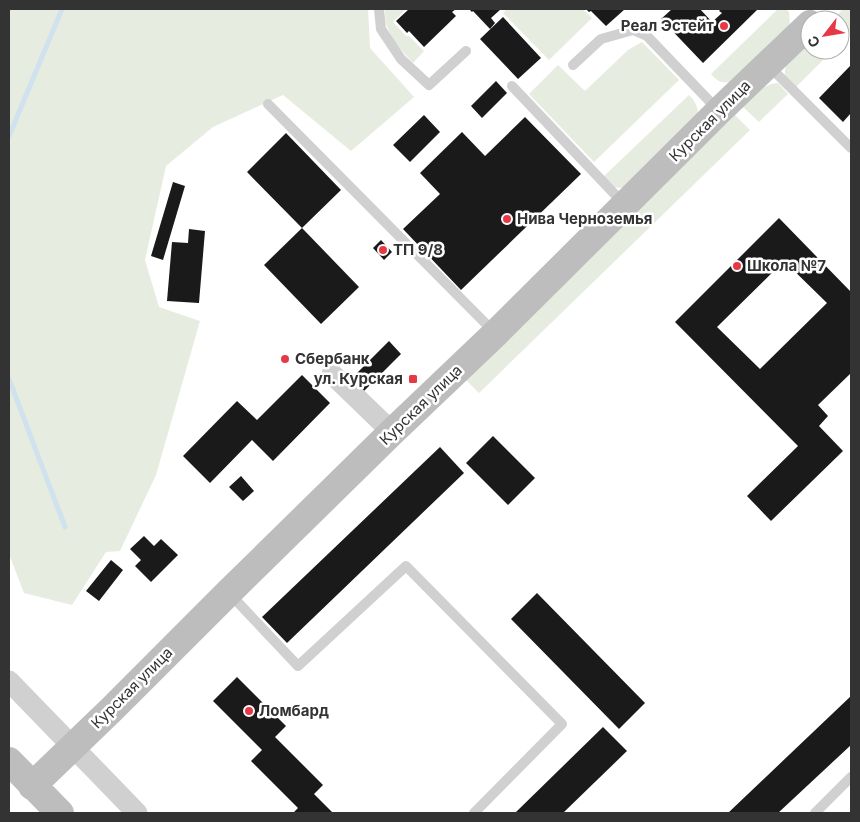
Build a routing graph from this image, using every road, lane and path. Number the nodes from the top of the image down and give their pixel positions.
1 (379, 9) edge
2 (800, 33) edge
3 (466, 51) dead end
4 (767, 64) junction
5 (573, 65) dead end
6 (512, 86) dead end
7 (268, 104) dead end
8 (719, 111) junction
9 (851, 148) edge
10 (625, 205) junction
11 (496, 334) junction
12 (332, 374) dead end
13 (392, 432) junction
14 (229, 592) junction
15 (9, 681) edge
16 (73, 747) junction
17 (9, 761) edge
18 (851, 778) edge
19 (32, 786) junction
20 (60, 813) edge
21 (137, 813) edge
22 (474, 813) edge
23 (815, 813) edge

1 - 3 lane
2 - 4 main road, Курская улица
4 - 8 main road, Курская улица
4 - 9 lane
5 - 8 lane
6 - 10 lane
7 - 11 lane
8 - 10 main road, Курская улица
10 - 11 main road, Курская улица
11 - 13 main road, Курская улица
12 - 13 street
13 - 14 main road, Курская улица
14 - 16 main road, Курская улица
14 - 22 lane
15 - 16 street
16 - 19 main road, Курская улица
16 - 21 street
17 - 19 main road
18 - 23 lane
19 - 20 main road

